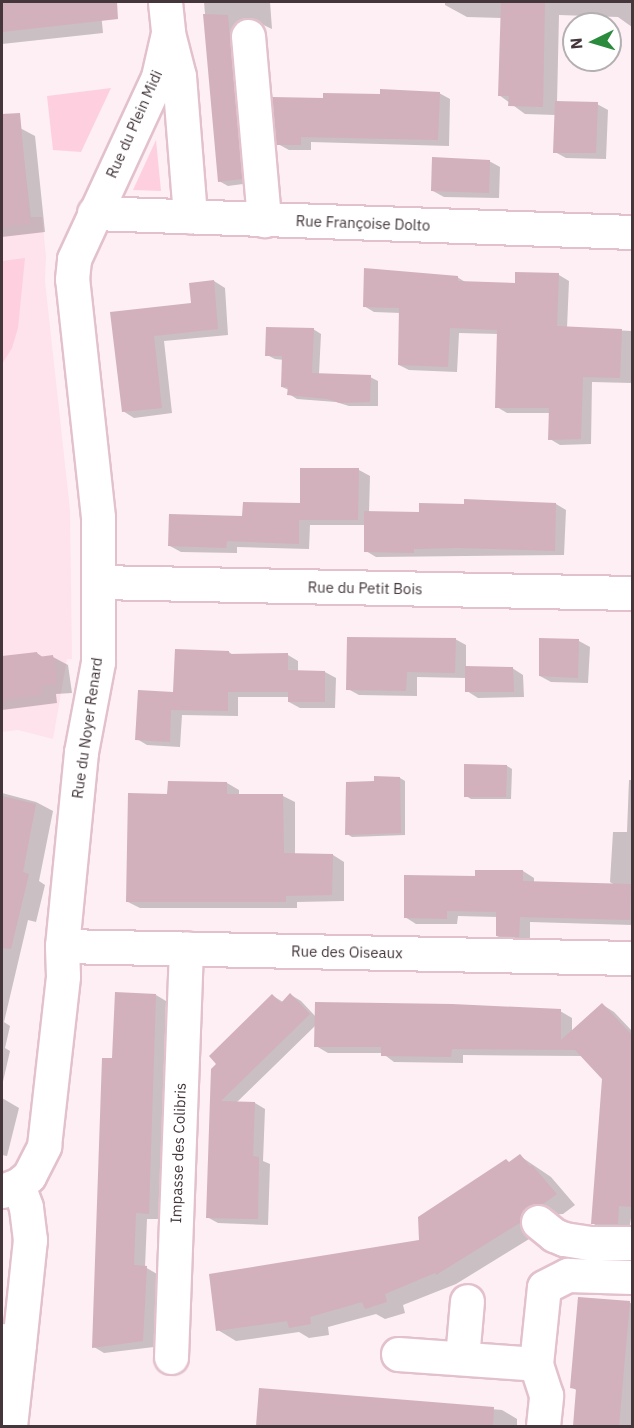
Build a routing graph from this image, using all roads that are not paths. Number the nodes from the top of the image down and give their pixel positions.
1 (167, 17) edge
2 (249, 36) dead end
3 (94, 213) junction
4 (190, 217) junction
5 (264, 220) junction
6 (633, 232) edge
7 (98, 582) junction
8 (633, 593) edge
9 (62, 946) junction
10 (186, 948) junction
11 (633, 958) edge
12 (10, 1188) edge
13 (538, 1222) dead end
14 (633, 1243) edge
15 (633, 1277) edge
16 (467, 1301) dead end
17 (10, 1342) edge
18 (398, 1353) dead end
19 (171, 1357) dead end
20 (462, 1358) junction
21 (536, 1364) junction
22 (10, 1426) edge
23 (543, 1426) edge

1 - 3 street, Rue du Plein Midi
1 - 4 street, Rue du Plein Midi
2 - 5 street
3 - 4 street, Rue Françoise Dolto
3 - 7 street, Rue du Noyer Renard
4 - 5 street, Rue Françoise Dolto
5 - 6 street, Rue Françoise Dolto
7 - 8 street, Rue du Petit Bois
7 - 9 street, Rue du Noyer Renard
9 - 10 street, Rue des Oiseaux
9 - 12 street, Rue du Noyer Renard
10 - 11 street, Rue des Oiseaux
10 - 19 street, Impasse des Colibris
12 - 17 street
13 - 14 street
15 - 21 street
16 - 20 street
17 - 22 street
18 - 20 street
20 - 21 street
21 - 23 street

